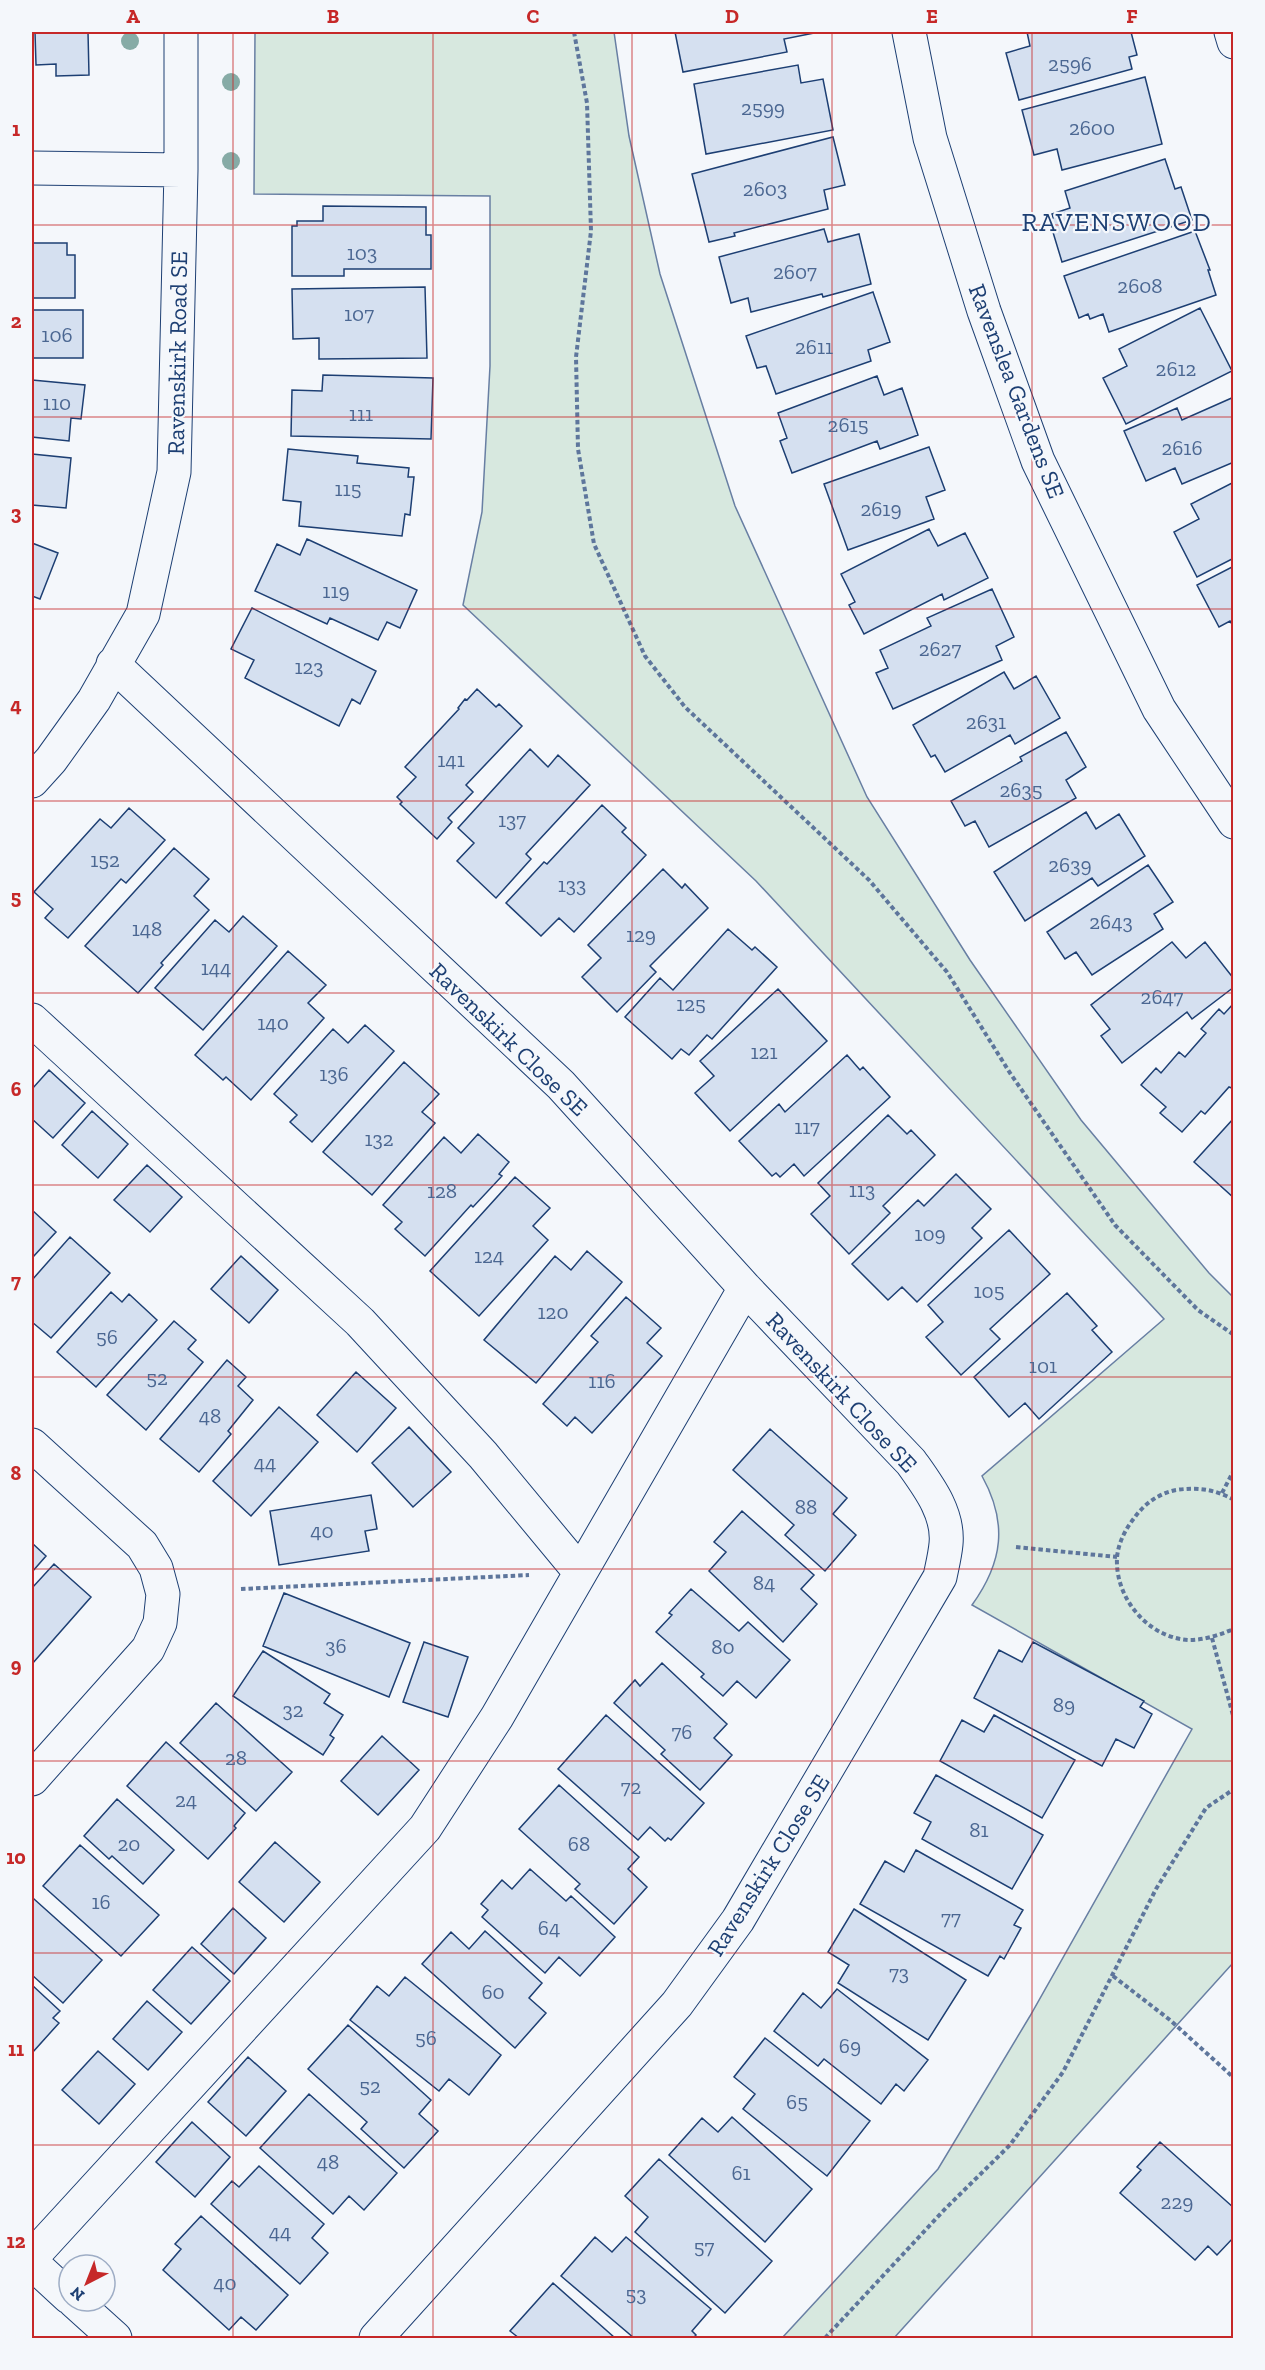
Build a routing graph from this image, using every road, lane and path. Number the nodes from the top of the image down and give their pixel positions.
1 (181, 32) edge
2 (574, 32) edge
3 (909, 32) edge
4 (1231, 32) edge
5 (1233, 42) edge
6 (32, 168) edge
7 (181, 170) junction
8 (113, 664) junction
9 (32, 781) edge
10 (1233, 822) edge
11 (32, 1020) edge
12 (745, 1287) junction
13 (1233, 1335) edge
14 (32, 1445) edge
15 (1233, 1470) edge
16 (1222, 1493) junction
17 (1233, 1500) edge
18 (1016, 1547) dead end
19 (1117, 1557) junction
20 (580, 1572) junction
21 (241, 1589) dead end
22 (1233, 1629) edge
23 (1212, 1638) junction
24 (1233, 1719) edge
25 (32, 1779) edge
26 (1233, 1789) edge
27 (1113, 1976) junction
28 (1233, 2078) edge
29 (32, 2257) edge
30 (32, 2263) edge
31 (57, 2286) edge
32 (88, 2313) edge
33 (116, 2338) edge
34 (376, 2338) edge
35 (825, 2338) edge

1 - 7 street, Ravenskirk Road SE
2 - 13 path
3 - 10 street, Ravenslea Gardens SE
4 - 5 street
6 - 7 street
7 - 8 street, Ravenskirk Road SE
8 - 9 street
8 - 12 street, Ravenskirk Close SE
11 - 20 street
12 - 20 street
12 - 34 street, Ravenskirk Close SE
14 - 25 street
15 - 16 path
16 - 17 path
16 - 19 path
18 - 19 path
19 - 23 path
20 - 21 path
20 - 29 street
22 - 23 path
23 - 24 path
26 - 27 path
27 - 28 path
27 - 35 path
30 - 31 street
32 - 33 street

